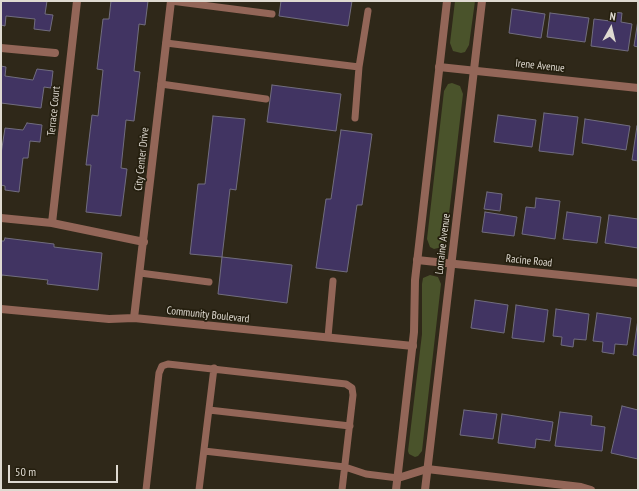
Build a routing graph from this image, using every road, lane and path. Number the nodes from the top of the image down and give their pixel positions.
1 (78, 1) edge
2 (171, 1) edge
3 (447, 1) edge
4 (482, 1) edge
5 (368, 11) dead end
6 (272, 14) dead end
7 (166, 43) junction
8 (1, 48) edge
9 (55, 52) dead end
10 (359, 67) junction
11 (439, 67) junction
12 (474, 71) junction
13 (161, 84) junction
14 (638, 88) edge
15 (266, 99) dead end
16 (355, 118) dead end
17 (1, 218) edge
18 (52, 223) junction
19 (144, 242) junction
20 (417, 260) junction
21 (452, 264) junction
22 (140, 274) junction
23 (333, 281) dead end
24 (209, 282) dead end
25 (638, 283) edge
26 (1, 309) edge
27 (134, 318) junction
28 (328, 337) junction
29 (413, 346) junction
30 (214, 368) junction
31 (209, 410) junction
32 (350, 426) junction
33 (204, 451) junction
34 (345, 467) junction
35 (427, 469) junction
36 (398, 478) junction
37 (146, 490) edge
38 (200, 490) edge
39 (342, 490) edge
40 (396, 490) edge
41 (425, 490) edge
42 (591, 490) edge

1 - 18 street, Terrace Court
2 - 6 lane
2 - 7 street, City Center Drive
3 - 11 street
4 - 12 street, Lorraine Avenue
5 - 10 lane
7 - 10 lane
7 - 13 street, City Center Drive
8 - 9 street
10 - 16 lane
11 - 12 street, Irene Avenue
11 - 20 street
12 - 14 street, Irene Avenue
12 - 21 street, Lorraine Avenue
13 - 15 lane
13 - 19 street, City Center Drive
17 - 18 street
18 - 19 street
19 - 22 street, City Center Drive
20 - 21 street, Racine Road
20 - 29 street
21 - 25 street, Racine Road
21 - 35 street, Lorraine Avenue
22 - 24 lane
22 - 27 street, City Center Drive
23 - 28 lane
26 - 27 street, Community Boulevard
27 - 28 street, Community Boulevard
28 - 29 street, Community Boulevard
29 - 36 street
30 - 31 lane
30 - 32 lane
30 - 37 lane
31 - 32 lane
31 - 33 lane
32 - 34 lane
33 - 34 lane
33 - 38 lane
34 - 36 lane
34 - 39 lane
35 - 36 street
35 - 41 street, Lorraine Avenue
35 - 42 street
36 - 40 street

